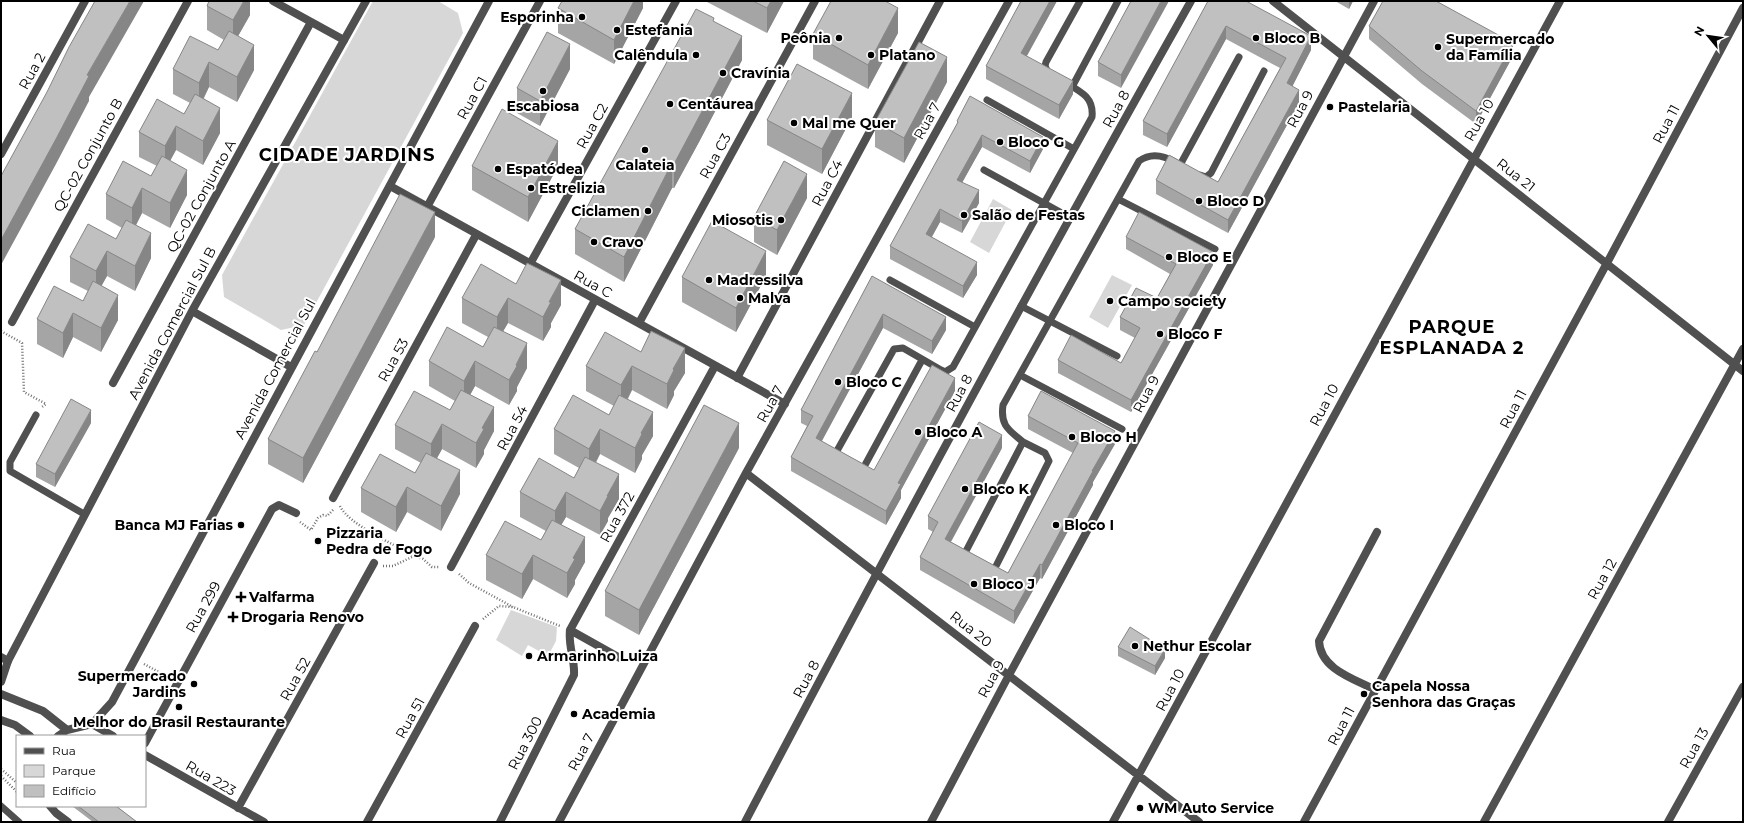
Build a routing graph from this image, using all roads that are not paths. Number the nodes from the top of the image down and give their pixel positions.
1 (85, 1) edge
2 (188, 1) edge
3 (274, 1) edge
4 (366, 1) edge
5 (540, 1) edge
6 (676, 1) edge
7 (815, 1) edge
8 (940, 1) edge
9 (1009, 1) edge
10 (1080, 1) edge
11 (1118, 1) edge
12 (1192, 1) edge
13 (1273, 1) edge
14 (1374, 1) edge
15 (1560, 1) edge
16 (485, 2) edge
17 (1743, 8) edge
18 (311, 22) junction
19 (344, 40) junction
20 (1239, 57) dead end
21 (1342, 58) junction
22 (1264, 72) dead end
23 (1072, 87) junction
24 (987, 100) dead end
25 (1074, 149) junction
26 (1, 154) edge
27 (1473, 158) junction
28 (1186, 168) junction
29 (984, 170) dead end
30 (390, 186) junction
31 (1118, 199) junction
32 (1043, 203) junction
33 (427, 207) junction
34 (1070, 217) junction
35 (476, 235) junction
36 (1215, 249) dead end
37 (1607, 263) junction
38 (530, 264) junction
39 (890, 280) dead end
40 (595, 300) junction
41 (1021, 306) junction
42 (192, 311) junction
43 (1050, 321) junction
44 (12, 322) dead end
45 (639, 324) junction
46 (975, 327) junction
47 (1743, 349) edge
48 (1117, 356) dead end
49 (922, 360) junction
50 (1734, 365) junction
51 (715, 366) junction
52 (291, 367) junction
53 (1743, 371) edge
54 (1020, 375) junction
55 (737, 378) junction
56 (113, 383) dead end
57 (785, 404) junction
58 (36, 415) road end
59 (1122, 429) dead end
60 (1023, 442) junction
61 (838, 449) edge
62 (865, 465) edge
63 (746, 473) junction
64 (333, 498) dead end
65 (296, 513) road end
66 (84, 514) junction
67 (1377, 532) dead end
68 (965, 553) edge
69 (374, 563) road end
70 (451, 567) road end
71 (995, 568) edge
72 (876, 573) junction
73 (475, 626) road end
74 (570, 630) junction
75 (620, 658) dead end
76 (4, 659) edge
77 (1009, 674) junction
78 (1, 682) edge
79 (1743, 686) edge
80 (1376, 690) junction
81 (1, 694) edge
82 (1, 720) edge
83 (92, 724) junction
84 (67, 730) junction
85 (29, 735) edge
86 (60, 735) edge
87 (110, 735) edge
88 (146, 741) edge
89 (146, 756) edge
90 (1138, 774) junction
91 (1, 806) edge
92 (51, 807) edge
93 (238, 808) junction
94 (19, 822) edge
95 (68, 822) edge
96 (264, 822) edge
97 (367, 822) edge
98 (500, 822) edge
99 (559, 822) edge
100 (745, 822) edge
101 (931, 822) edge
102 (1113, 822) edge
103 (1199, 822) edge
104 (1304, 822) edge
105 (1484, 822) edge
106 (1668, 822) edge

1 - 26 street, Rua 2
2 - 44 street, QC-02 Conjunto B
3 - 18 street
4 - 19 street, Avenida Comercial Sul B
5 - 33 street, Rua C1
6 - 38 street, Rua C2
7 - 45 street, Rua C3
8 - 55 street, Rua C4
9 - 57 street, Rua 7
10 - 23 lane
11 - 23 lane
12 - 34 street, Rua 8
13 - 21 street, Rua 21
14 - 21 street, Rua 9
15 - 27 street, Rua 10
16 - 30 street, Avenida Comercial Sul
17 - 37 street, Rua 11
18 - 19 street
18 - 56 street, QC-02 Conjunto A
19 - 42 street, Avenida Comercial Sul B
20 - 28 lane
21 - 27 street, Rua 21
21 - 77 street, Rua 9
22 - 28 lane
23 - 25 lane
24 - 25 lane
25 - 32 lane
27 - 37 street, Rua 21
27 - 90 street, Rua 10
28 - 31 lane
29 - 32 lane
30 - 33 street, Rua C
30 - 52 street, Avenida Comercial Sul
31 - 36 lane
31 - 43 lane
32 - 34 lane
32 - 46 lane
33 - 35 street, Rua C
34 - 41 street, Rua 8
35 - 38 street, Rua C
35 - 64 street, Rua 53
37 - 50 street, Rua 21
37 - 80 street, Rua 11
38 - 40 street, Rua C
39 - 46 lane
40 - 45 street, Rua C
40 - 70 street, Rua 54
41 - 43 lane
41 - 72 street, Rua 8
42 - 52 street
42 - 66 street, Avenida Comercial Sul B
43 - 48 lane
43 - 54 lane
45 - 51 street, Rua C
46 - 49 lane
47 - 50 street, Rua 12
49 - 61 lane
49 - 62 lane
50 - 53 street, Rua 21
50 - 105 street, Rua 12
51 - 55 street, Rua C
51 - 74 street, Rua 372
52 - 83 street, Avenida Comercial Sul
54 - 59 lane
54 - 60 lane
55 - 57 street, Rua C
57 - 63 street, Rua 7
58 - 66 lane
60 - 68 lane
60 - 71 lane
63 - 72 street, Rua 20
63 - 99 street, Rua 7
65 - 88 street, Rua 299
66 - 76 street, Avenida Comercial Sul B
67 - 80 street
69 - 93 street, Rua 52
72 - 77 street, Rua 20
72 - 100 street, Rua 8
73 - 97 street, Rua 51
74 - 75 street
74 - 98 street, Rua 300
76 - 78 street, Avenida Comercial Sul B
77 - 90 street, Rua 20
77 - 101 street, Rua 9
79 - 106 street, Rua 13
80 - 104 street, Rua 11
81 - 84 street
82 - 85 street
83 - 84 street
83 - 87 street
84 - 86 street
89 - 93 street, Rua 223
90 - 102 street, Rua 10
90 - 103 street, Rua 20
91 - 94 lane
92 - 95 street
93 - 96 street, Rua 223

